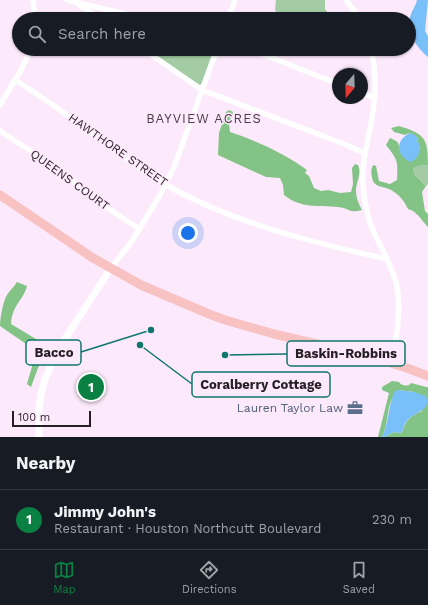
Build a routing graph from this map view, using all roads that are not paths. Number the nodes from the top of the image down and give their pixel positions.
1 (33, 0) edge
2 (67, 0) edge
3 (235, 0) edge
4 (346, 0) edge
5 (75, 2) junction
6 (34, 12) edge
7 (90, 12) edge
8 (117, 12) edge
9 (231, 12) edge
10 (355, 12) edge
11 (28, 56) edge
12 (153, 56) edge
13 (214, 56) edge
14 (268, 56) edge
15 (372, 56) edge
16 (15, 80) junction
17 (332, 82) edge
18 (202, 90) junction
19 (368, 95) edge
20 (375, 98) junction
21 (0, 105) edge
22 (0, 131) edge
23 (364, 153) junction
24 (165, 184) junction
25 (0, 195) edge
26 (139, 229) junction
27 (387, 259) junction
28 (111, 268) junction
29 (391, 363) junction
30 (407, 368) junction
31 (428, 370) edge
32 (428, 376) edge
33 (39, 437) edge

1 - 6 street
2 - 5 street
3 - 9 street
4 - 10 street
5 - 7 street
5 - 8 street
11 - 16 street
12 - 18 street
13 - 18 street
14 - 17 street
15 - 20 street
16 - 21 street
16 - 24 street, HAWTHORE STREET
18 - 23 street
18 - 24 street
19 - 20 street
20 - 23 street
22 - 26 street, QUEENS COURT
23 - 27 street
24 - 26 street
24 - 27 street, HAWTHORE STREET
25 - 28 main road
26 - 28 street
27 - 29 street
28 - 29 main road
28 - 33 street
29 - 30 main road
30 - 31 main road
30 - 32 main road

